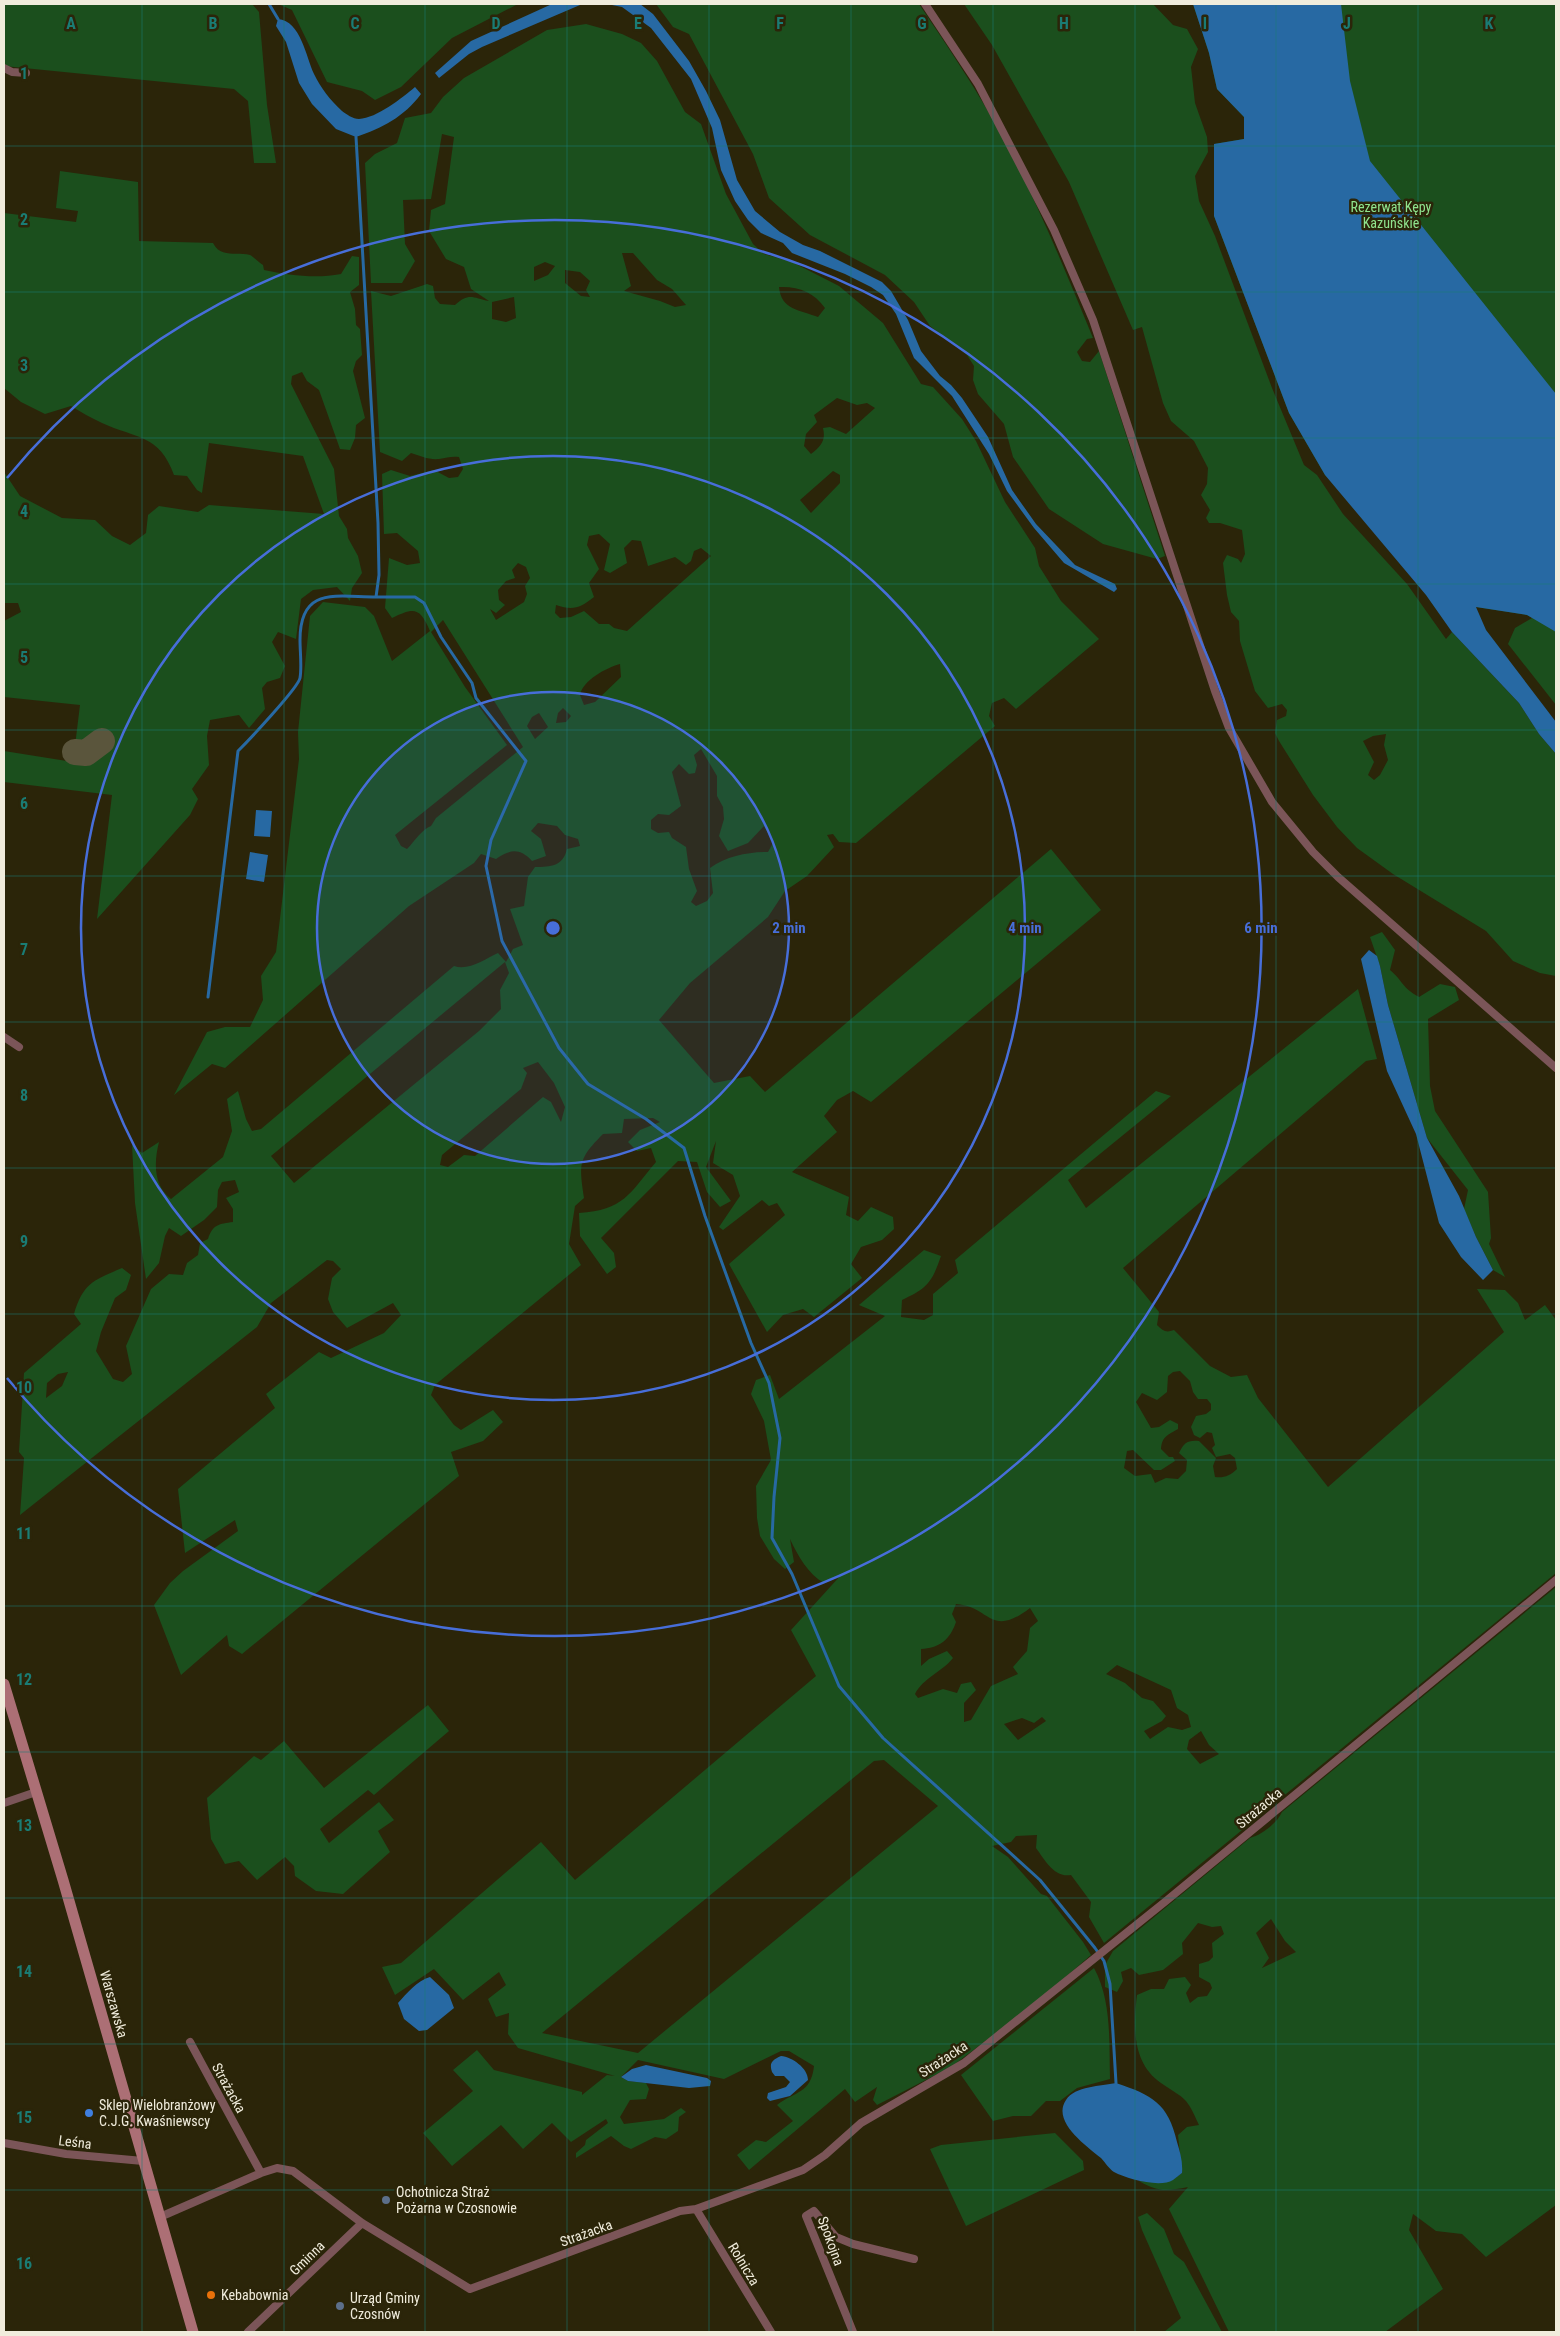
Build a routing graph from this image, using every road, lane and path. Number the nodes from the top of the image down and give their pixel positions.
1 (925, 4) edge
2 (4, 68) edge
3 (26, 73) dead end
4 (4, 1037) edge
5 (18, 1047) dead end
6 (1556, 1068) edge
7 (1556, 1580) edge
8 (4, 1684) edge
9 (36, 1792) junction
10 (4, 1803) edge
11 (190, 2042) dead end
12 (4, 2143) edge
13 (143, 2161) junction
14 (261, 2173) junction
15 (696, 2209) junction
16 (160, 2218) junction
17 (362, 2223) junction
18 (914, 2259) dead end
19 (193, 2332) edge
20 (248, 2332) edge
21 (771, 2332) edge
22 (853, 2332) edge

1 - 6 street
2 - 3 street
4 - 5 street
7 - 15 street, Strażacka
8 - 9 street, Warszawska
9 - 10 street
9 - 13 street, Warszawska
11 - 14 street, Strażacka
12 - 13 street, Leśna
13 - 16 street, Warszawska
14 - 16 street, Strażacka
14 - 17 street, Strażacka
15 - 17 street, Strażacka
15 - 21 street, Rolnicza
16 - 19 street, Warszawska
17 - 20 street, Gminna
18 - 22 street, Spokojna

